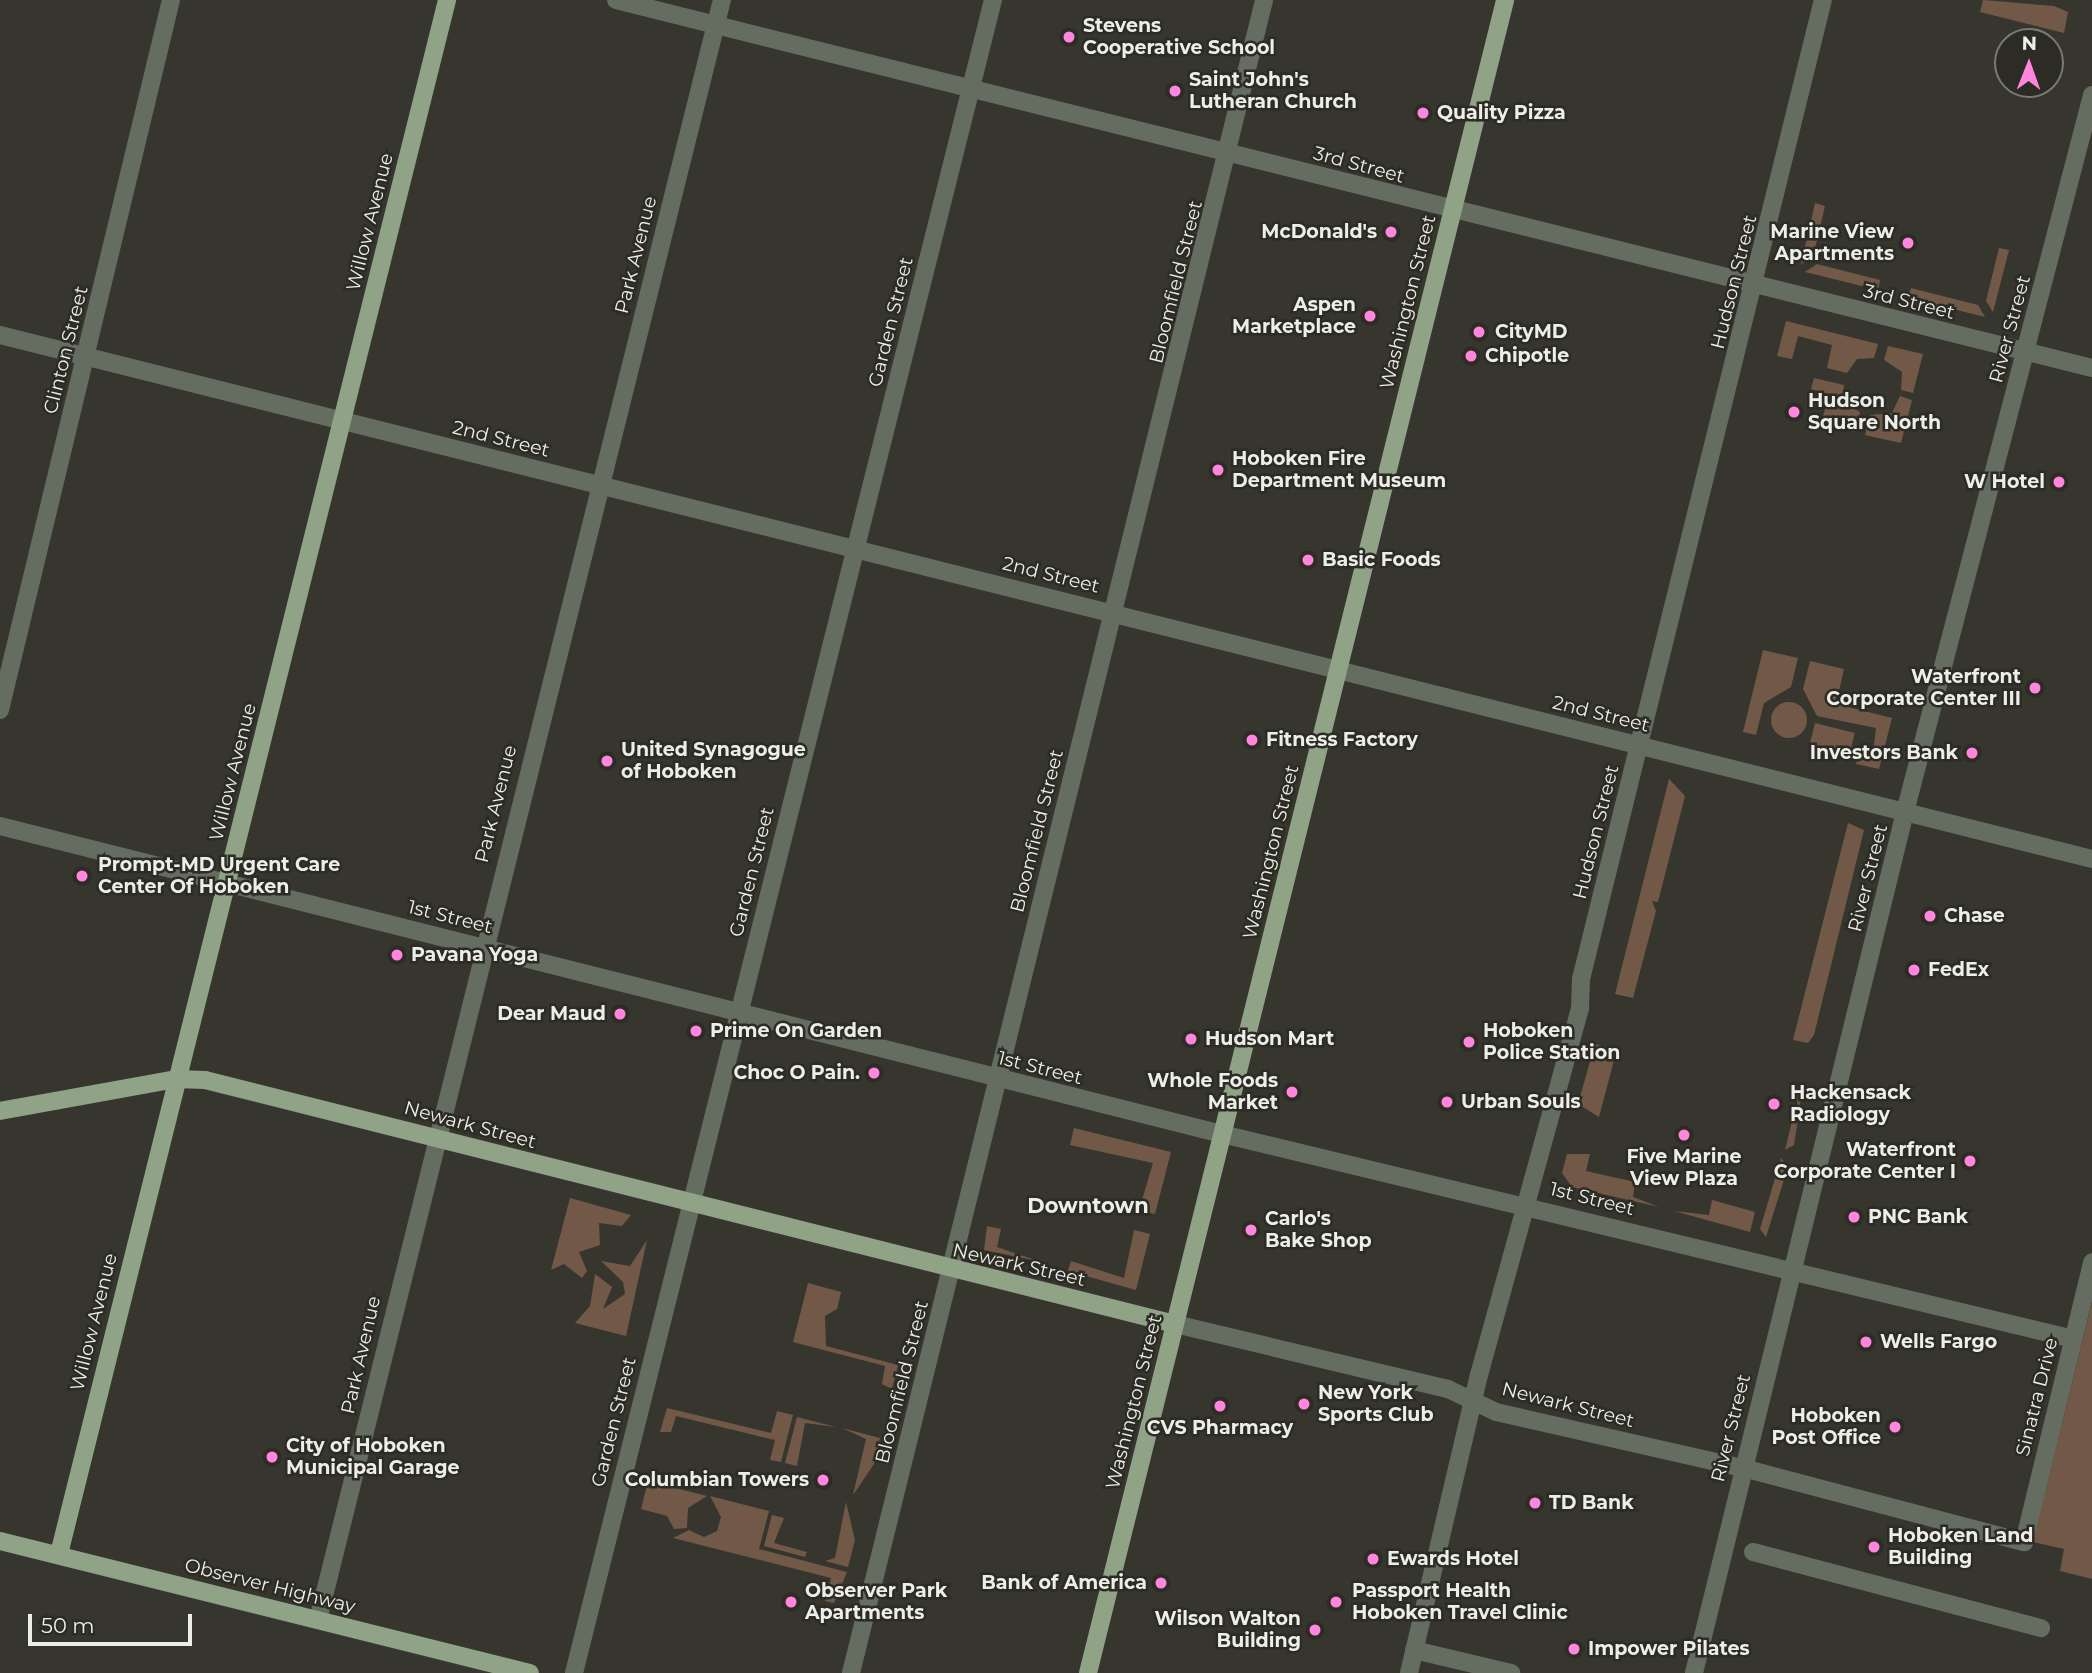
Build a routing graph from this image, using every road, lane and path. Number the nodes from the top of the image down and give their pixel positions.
1 (172, 0) edge
2 (447, 0) edge
3 (616, 0) edge
4 (722, 0) edge
5 (993, 0) edge
6 (1264, 0) edge
7 (1504, 0) edge
8 (1823, 0) edge
9 (716, 24) junction
10 (972, 87) junction
11 (2092, 95) edge
12 (1229, 153) junction
13 (1452, 211) junction
14 (1755, 286) junction
15 (0, 335) edge
16 (2026, 352) junction
17 (86, 356) junction
18 (2092, 368) edge
19 (342, 422) junction
20 (600, 484) junction
21 (856, 548) junction
22 (1114, 613) junction
23 (1338, 669) junction
24 (0, 710) edge
25 (1640, 745) junction
26 (1905, 812) junction
27 (0, 826) edge
28 (2092, 859) edge
29 (226, 885) junction
30 (482, 947) junction
31 (739, 1013) junction
32 (996, 1078) junction
33 (176, 1079) junction
34 (0, 1111) edge
35 (1222, 1134) junction
36 (435, 1137) junction
37 (1525, 1205) junction
38 (690, 1206) junction
39 (2092, 1262) edge
40 (951, 1270) junction
41 (1793, 1270) junction
42 (1175, 1324) junction
43 (2073, 1339) junction
44 (1474, 1399) junction
45 (1743, 1468) junction
46 (0, 1541) edge
47 (2024, 1542) joint
48 (1753, 1552) dead end
49 (59, 1554) junction
50 (318, 1620) junction
51 (2041, 1628) dead end
52 (1414, 1650) junction
53 (530, 1673) edge
54 (574, 1673) edge
55 (851, 1673) edge
56 (1088, 1673) edge
57 (1409, 1673) edge
58 (1511, 1673) edge
59 (1694, 1673) edge

1 - 17 street, Clinton Street
2 - 19 main road, Willow Avenue
3 - 9 street, 3rd Street
4 - 9 street, Park Avenue
5 - 10 street, Garden Street
6 - 12 street, Bloomfield Street
7 - 13 main road, Washington Street
8 - 14 street, Hudson Street
9 - 10 street, 3rd Street
9 - 20 street, Park Avenue
10 - 12 street, 3rd Street
10 - 21 street, Garden Street
11 - 16 street, River Street
12 - 13 street, 3rd Street
12 - 22 street, Bloomfield Street
13 - 14 street, 3rd Street
13 - 23 main road, Washington Street
14 - 16 street, 3rd Street
14 - 25 street, Hudson Street
15 - 17 street, 2nd Street
16 - 18 street, 3rd Street
16 - 26 street, River Street
17 - 19 street, 2nd Street
17 - 24 street, Clinton Street
19 - 20 street, 2nd Street
19 - 29 main road, Willow Avenue
20 - 21 street, 2nd Street
20 - 30 street, Park Avenue
21 - 22 street, 2nd Street
21 - 31 street, Garden Street
22 - 23 street, 2nd Street
22 - 32 street, Bloomfield Street
23 - 25 street, 2nd Street
23 - 35 main road, Washington Street
25 - 26 street, 2nd Street
25 - 37 street, Hudson Street
26 - 28 street, 2nd Street
26 - 41 street, River Street
27 - 29 street, 1st Street
29 - 30 street, 1st Street
29 - 33 main road, Willow Avenue
30 - 31 street, 1st Street
30 - 36 street, Park Avenue
31 - 32 street, 1st Street
31 - 38 street, Garden Street
32 - 35 street, 1st Street
32 - 40 street, Bloomfield Street
33 - 34 main road, Newark Street
33 - 36 main road, Newark Street
33 - 49 main road, Willow Avenue
35 - 37 street, 1st Street
35 - 42 main road, Washington Street
36 - 38 main road, Newark Street
36 - 50 street, Park Avenue
37 - 41 street, 1st Street
37 - 44 street, Hudson Street
38 - 40 main road, Newark Street
38 - 54 street, Garden Street
39 - 43 street, Sinatra Drive
40 - 42 main road, Newark Street
40 - 55 street, Bloomfield Street
41 - 43 street, 1st Street
41 - 45 street, River Street
42 - 44 street, Newark Street
42 - 56 main road, Washington Street
43 - 47 street, Sinatra Drive
44 - 45 street, Newark Street
44 - 52 street, Hudson Street
45 - 47 street, Newark Street
45 - 59 street, River Street
46 - 49 main road, Observer Highway
48 - 51 street
49 - 50 main road, Observer Highway
50 - 53 main road, Observer Highway
52 - 57 street, Hudson Street
52 - 58 street

